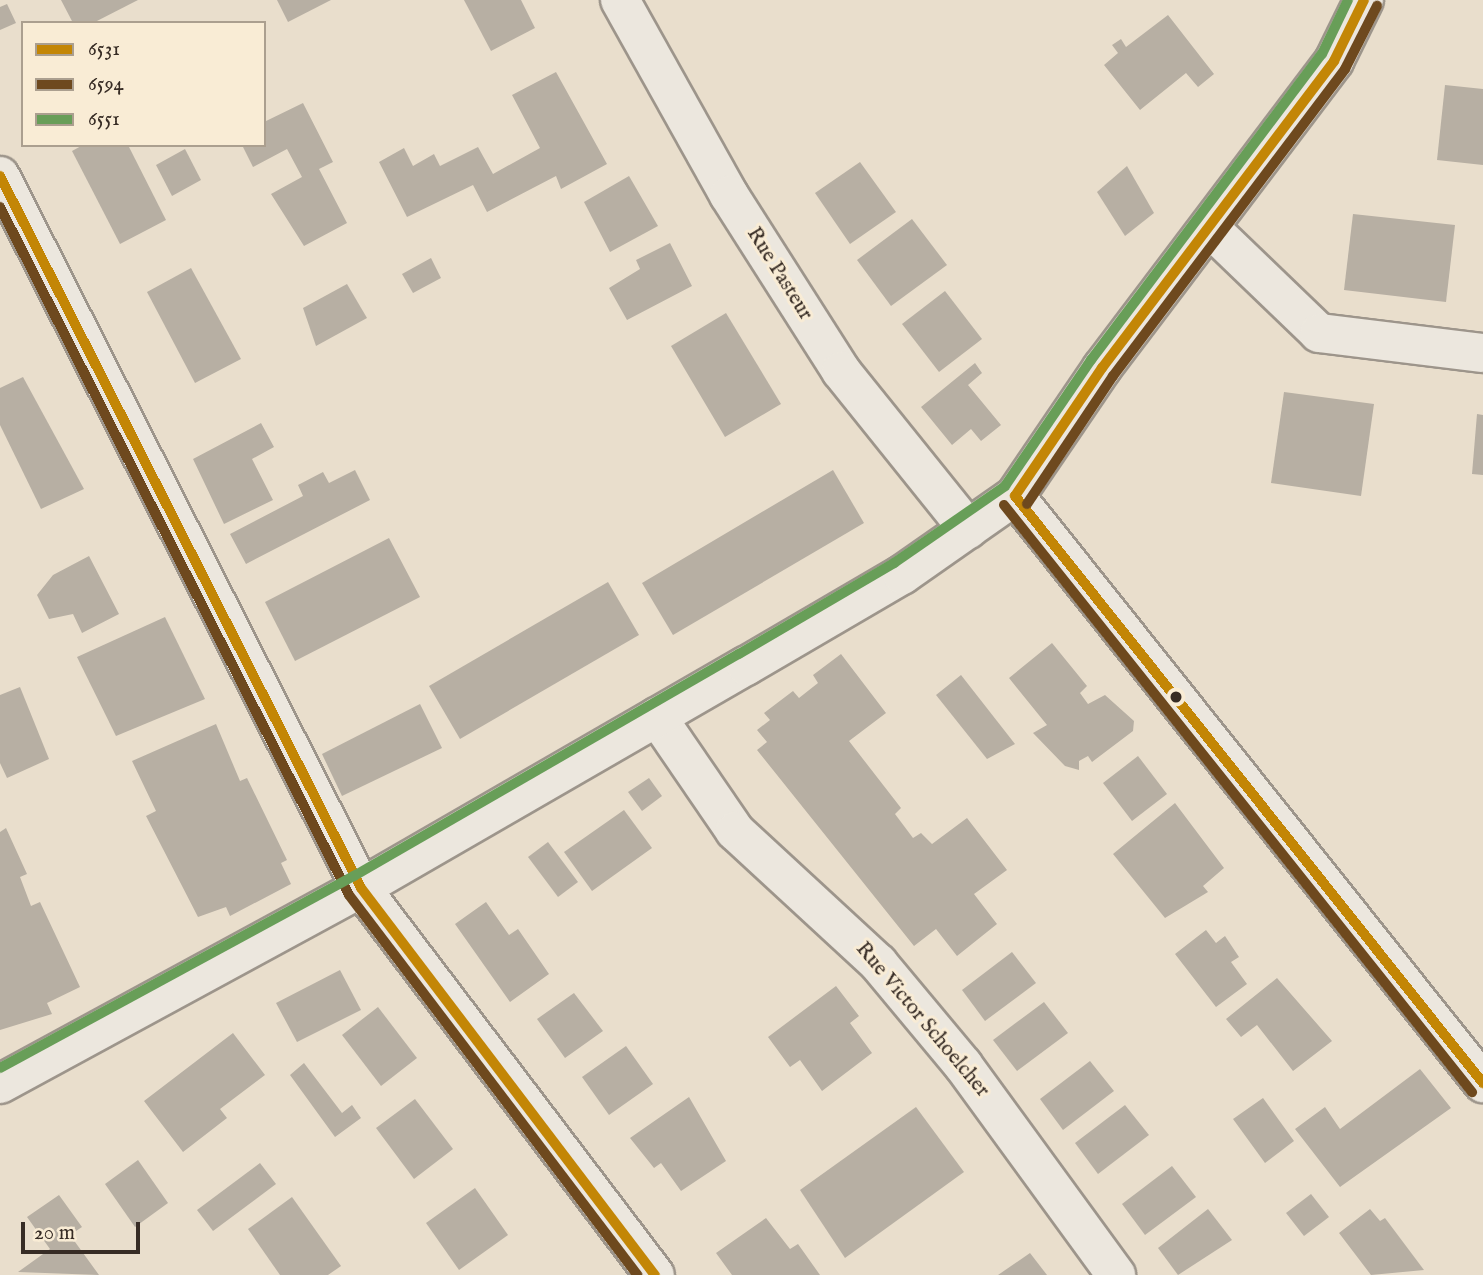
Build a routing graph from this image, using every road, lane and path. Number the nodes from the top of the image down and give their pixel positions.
1 (620, 0) edge
2 (1364, 0) edge
3 (0, 176) edge
4 (1210, 228) junction
5 (1483, 353) edge
6 (1015, 496) junction
7 (968, 529) junction
8 (657, 717) junction
9 (361, 888) junction
10 (1483, 1083) edge
11 (0, 1084) edge
12 (655, 1275) edge
13 (1116, 1275) edge

1 - 7 street, Rue Pasteur
2 - 4 street
3 - 9 street
4 - 5 street
4 - 6 street
6 - 7 street
6 - 10 street
7 - 8 street
8 - 9 street
8 - 13 street, Rue Victor Schoelcher
9 - 11 street
9 - 12 street

